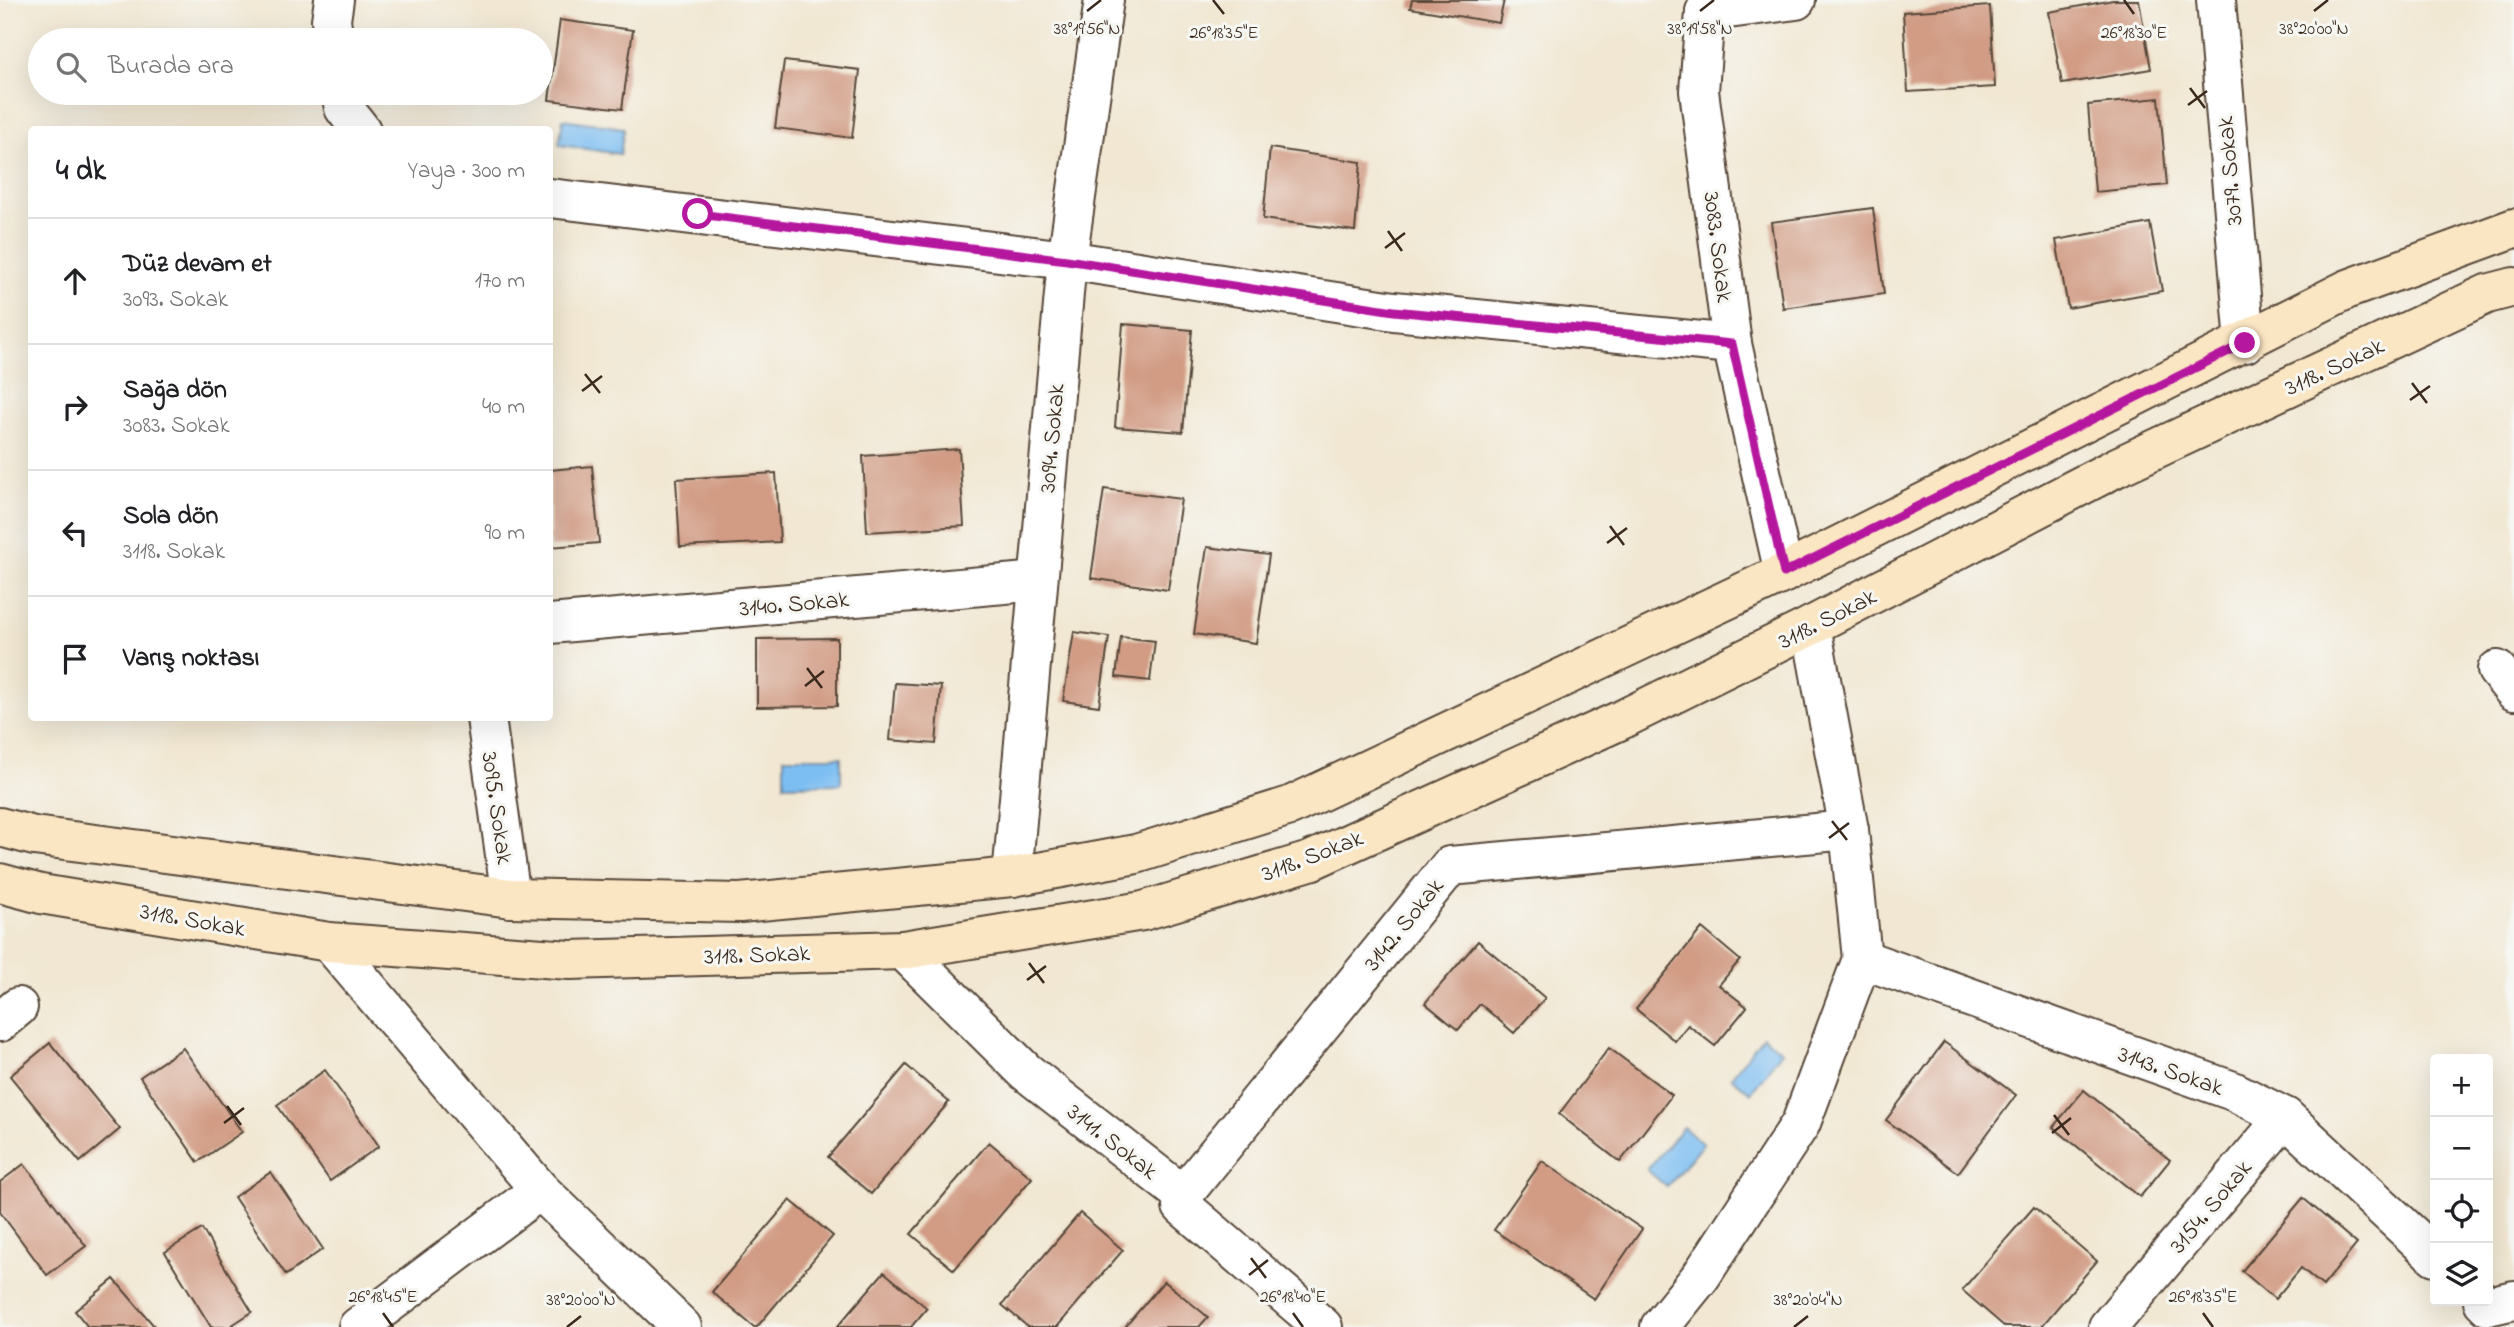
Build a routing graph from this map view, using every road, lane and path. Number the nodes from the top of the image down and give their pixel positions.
1 (334, 0) edge
2 (1104, 0) edge
3 (1796, 0) edge
4 (2216, 0) edge
5 (1708, 6) edge
6 (332, 28) edge
7 (343, 105) edge
8 (358, 126) edge
9 (553, 198) edge
10 (2514, 228) edge
11 (1067, 260) junction
12 (2514, 287) edge
13 (2245, 343) junction
14 (1732, 344) junction
15 (1784, 573) junction
16 (1038, 581) junction
17 (553, 624) edge
18 (1811, 626) junction
19 (486, 721) edge
20 (0, 827) edge
21 (1849, 830) junction
22 (1012, 877) junction
23 (0, 883) edge
24 (511, 898) junction
25 (329, 942) junction
26 (903, 950) junction
27 (1862, 959) junction
28 (2285, 1117) junction
29 (540, 1190) junction
30 (1183, 1195) junction
31 (2430, 1251) edge
32 (2514, 1300) edge
33 (2493, 1305) edge
34 (358, 1327) edge
35 (682, 1327) edge
36 (1323, 1327) edge
37 (1660, 1327) edge
38 (2108, 1327) edge

1 - 6 street
2 - 11 street, 3094. Sokak
3 - 5 street
4 - 13 street, 3079. Sokak
5 - 14 street, 3083. Sokak
7 - 8 street
9 - 11 street
10 - 13 main road
11 - 14 street
11 - 16 street, 3094. Sokak
12 - 18 main road, 3118. Sokak
13 - 15 main road
14 - 15 street, 3083. Sokak
15 - 22 main road
16 - 17 street, 3140. Sokak
16 - 22 street, 3094. Sokak
18 - 21 street
18 - 26 main road, 3118. Sokak
19 - 24 street, 3095. Sokak
20 - 24 main road
21 - 27 street
21 - 30 street, 3142. Sokak
22 - 24 main road
23 - 25 main road, 3118. Sokak
25 - 26 main road, 3118. Sokak
25 - 29 street
26 - 30 street, 3141. Sokak
27 - 28 street, 3143. Sokak
27 - 37 street
28 - 31 street, 3143. Sokak
28 - 38 street, 3154. Sokak
29 - 34 street
29 - 35 street
30 - 36 street, 3141. Sokak
32 - 33 street

